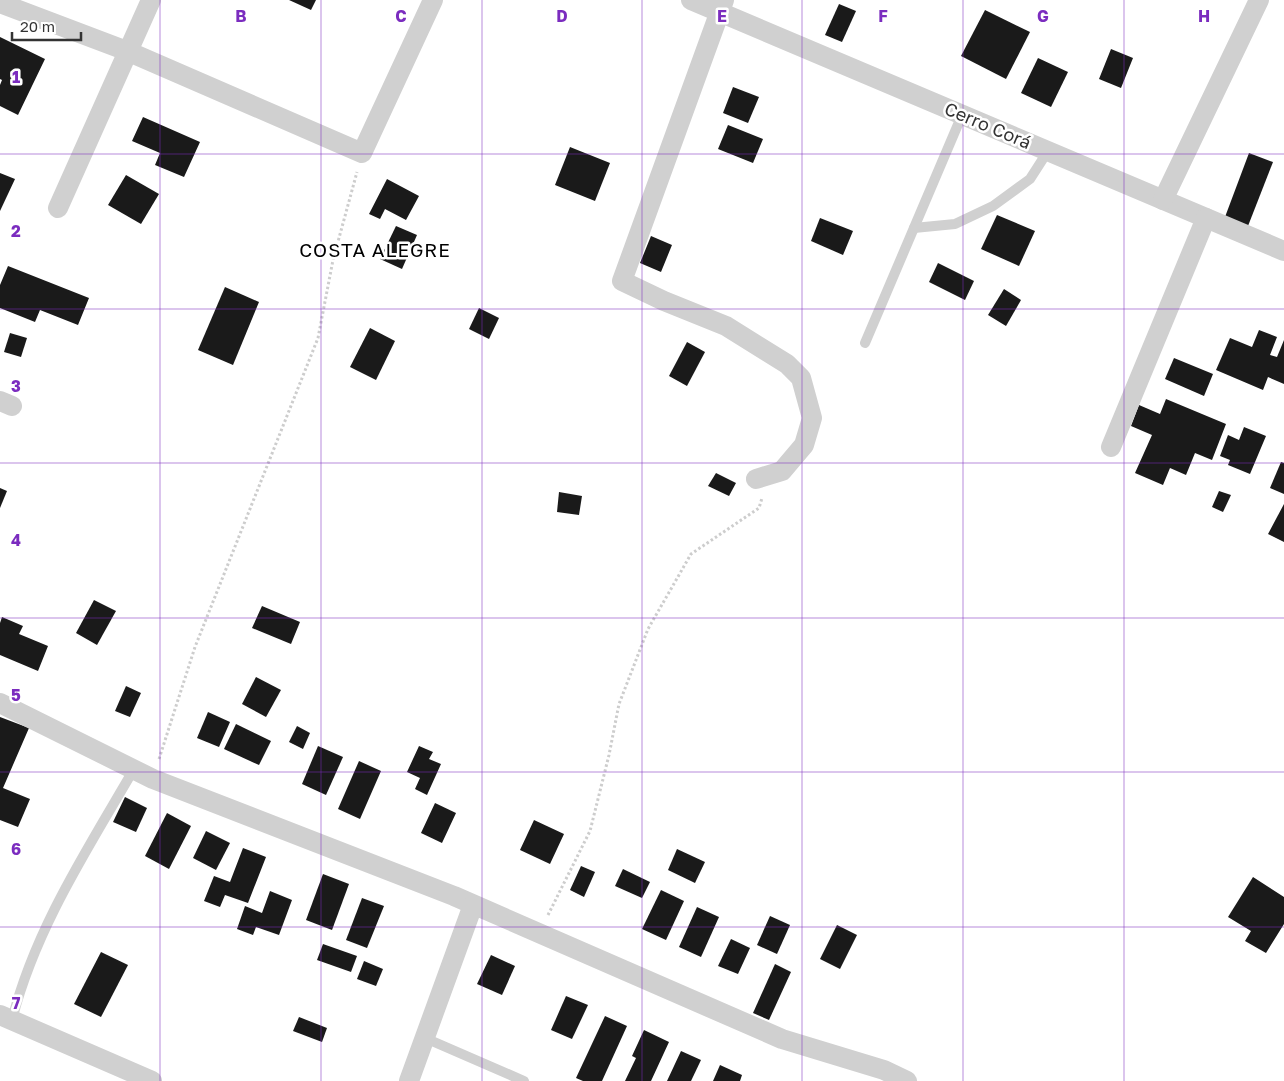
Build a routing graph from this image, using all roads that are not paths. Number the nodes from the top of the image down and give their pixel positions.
1 (151, 0) edge
2 (433, 0) edge
3 (691, 0) edge
4 (1259, 0) edge
5 (0, 2) edge
6 (721, 6) edge
7 (127, 51) junction
8 (962, 115) junction
9 (1048, 151) junction
10 (1163, 200) junction
11 (58, 208) dead end
12 (1206, 218) junction
13 (914, 228) junction
14 (1284, 251) edge
15 (865, 343) dead end
16 (1111, 447) dead end
17 (756, 479) road end
18 (0, 703) edge
19 (134, 769) junction
20 (473, 905) junction
21 (6, 1017) edge
22 (425, 1038) junction
23 (152, 1081) edge
24 (409, 1081) edge
25 (524, 1081) edge
26 (907, 1081) edge

1 - 7 street
2 - 7 street
3 - 6 street, Cerro Corá
4 - 10 street
5 - 7 street
6 - 8 street, Cerro Corá
6 - 17 street
7 - 11 street
8 - 9 street, Cerro Corá
8 - 13 lane
9 - 10 street, Cerro Corá
9 - 13 lane
10 - 12 street, Cerro Corá
12 - 14 street, Cerro Corá
12 - 16 street
13 - 15 lane
18 - 19 street
19 - 20 street
19 - 21 lane
20 - 22 street
20 - 26 street
21 - 23 street
22 - 24 street
22 - 25 lane

